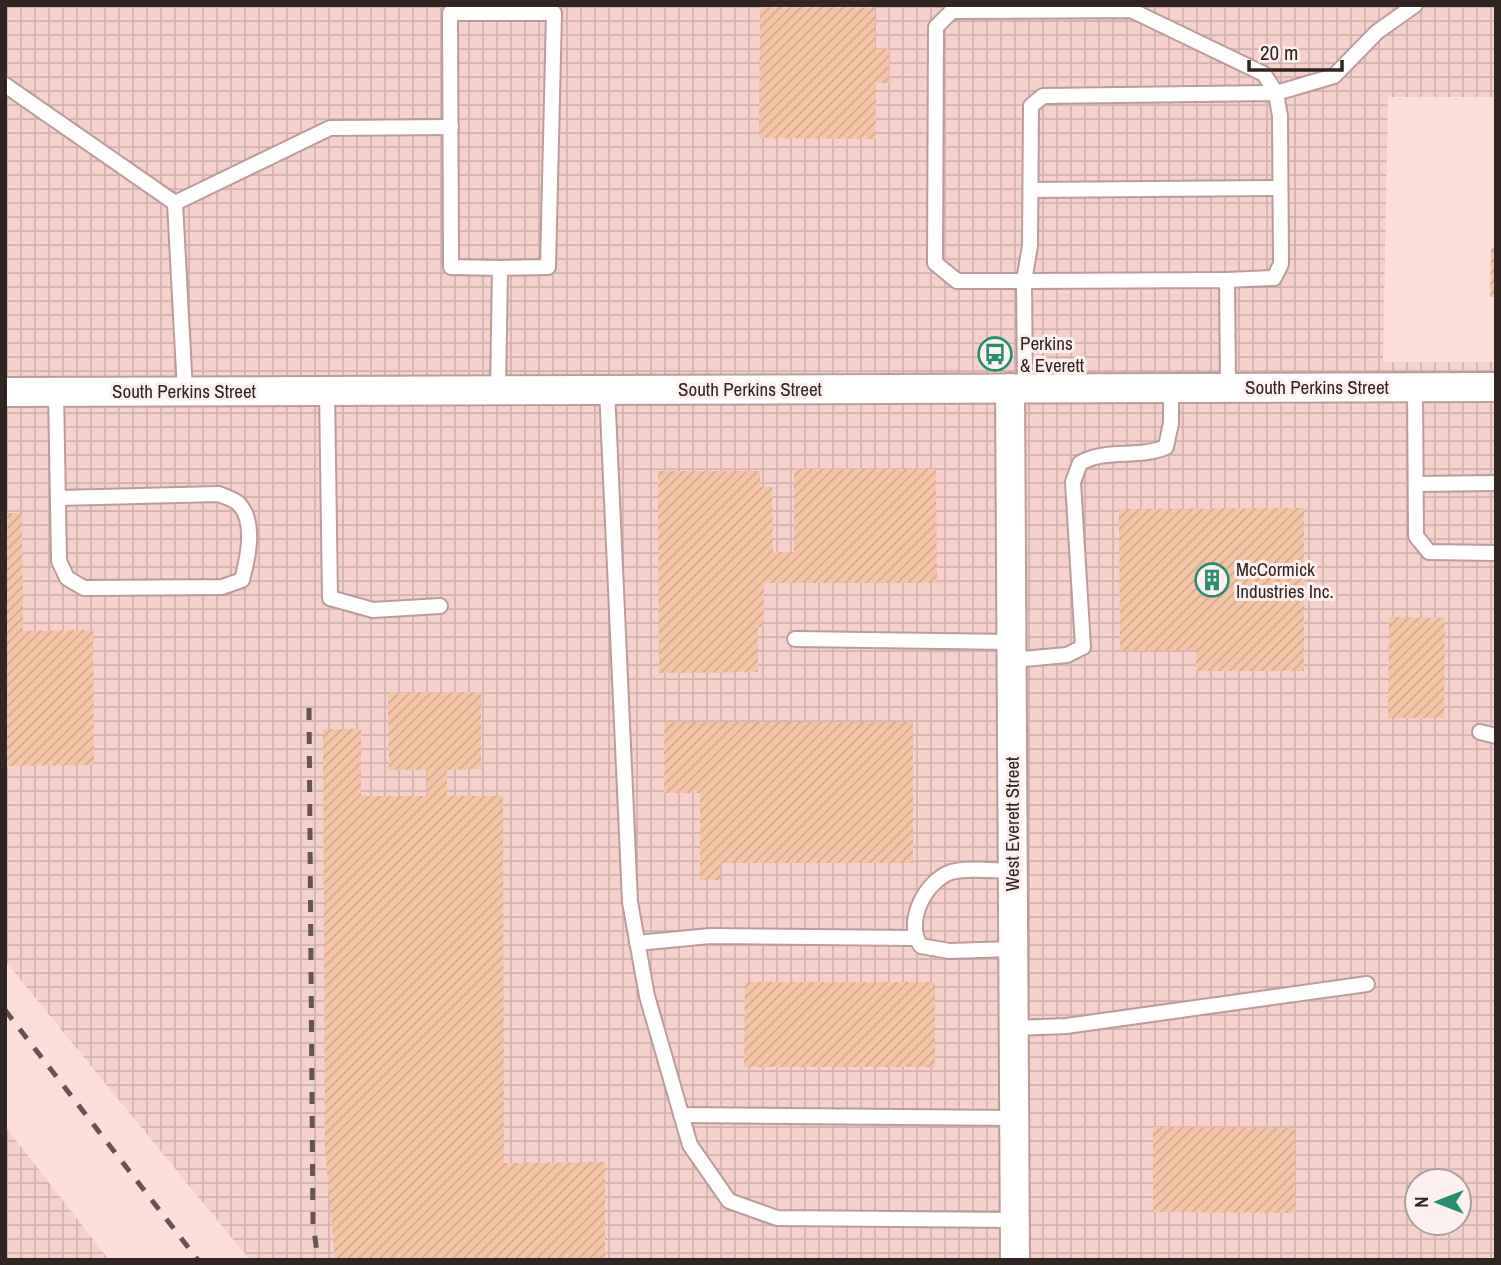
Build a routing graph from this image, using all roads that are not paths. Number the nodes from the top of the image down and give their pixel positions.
1 (1415, 5) edge
2 (5, 85) edge
3 (1276, 93) junction
4 (450, 127) junction
5 (1280, 188) junction
6 (1032, 190) junction
7 (175, 203) junction
8 (500, 268) junction
9 (1227, 280) junction
10 (1024, 281) junction
11 (1171, 387) junction
12 (1228, 387) junction
13 (1415, 387) junction
14 (1496, 387) edge
15 (1017, 388) junction
16 (607, 389) junction
17 (327, 390) junction
18 (498, 390) junction
19 (56, 391) junction
20 (185, 391) junction
21 (5, 392) edge
22 (1416, 484) junction
23 (1496, 484) edge
24 (58, 498) junction
25 (1496, 552) edge
26 (440, 606) dead end
27 (795, 639) dead end
28 (1012, 651) junction
29 (1480, 732) dead end
30 (1496, 736) edge
31 (1013, 871) junction
32 (915, 938) junction
33 (637, 943) junction
34 (1013, 949) junction
35 (1367, 984) dead end
36 (1014, 1028) junction
37 (681, 1115) junction
38 (1014, 1118) junction
39 (1015, 1220) junction
40 (1015, 1260) edge

1 - 3 lane
2 - 7 lane
3 - 5 lane
3 - 6 lane
3 - 10 lane
4 - 7 lane
4 - 8 lane
4 - 8 lane
5 - 6 lane
5 - 9 lane
6 - 10 lane
7 - 20 lane
8 - 18 lane
9 - 10 lane
9 - 12 lane
10 - 15 lane
11 - 12 street, South Perkins Street
11 - 15 street, South Perkins Street
11 - 28 lane
12 - 13 street, South Perkins Street
13 - 14 street, South Perkins Street
13 - 22 lane
15 - 16 street, South Perkins Street
15 - 28 street, West Everett Street
16 - 18 street, South Perkins Street
16 - 33 lane
17 - 18 street, South Perkins Street
17 - 20 street, South Perkins Street
17 - 26 lane
19 - 20 street, South Perkins Street
19 - 21 street, South Perkins Street
19 - 24 lane
22 - 23 lane
22 - 25 lane
24 - 24 lane
27 - 28 lane
28 - 31 street, West Everett Street
29 - 30 lane
31 - 32 lane
31 - 34 street, West Everett Street
32 - 33 lane
32 - 34 lane
33 - 37 lane
34 - 36 street, West Everett Street
35 - 36 lane
36 - 38 street, West Everett Street
37 - 38 lane
37 - 39 lane
38 - 39 street, West Everett Street
39 - 40 street, West Everett Street

